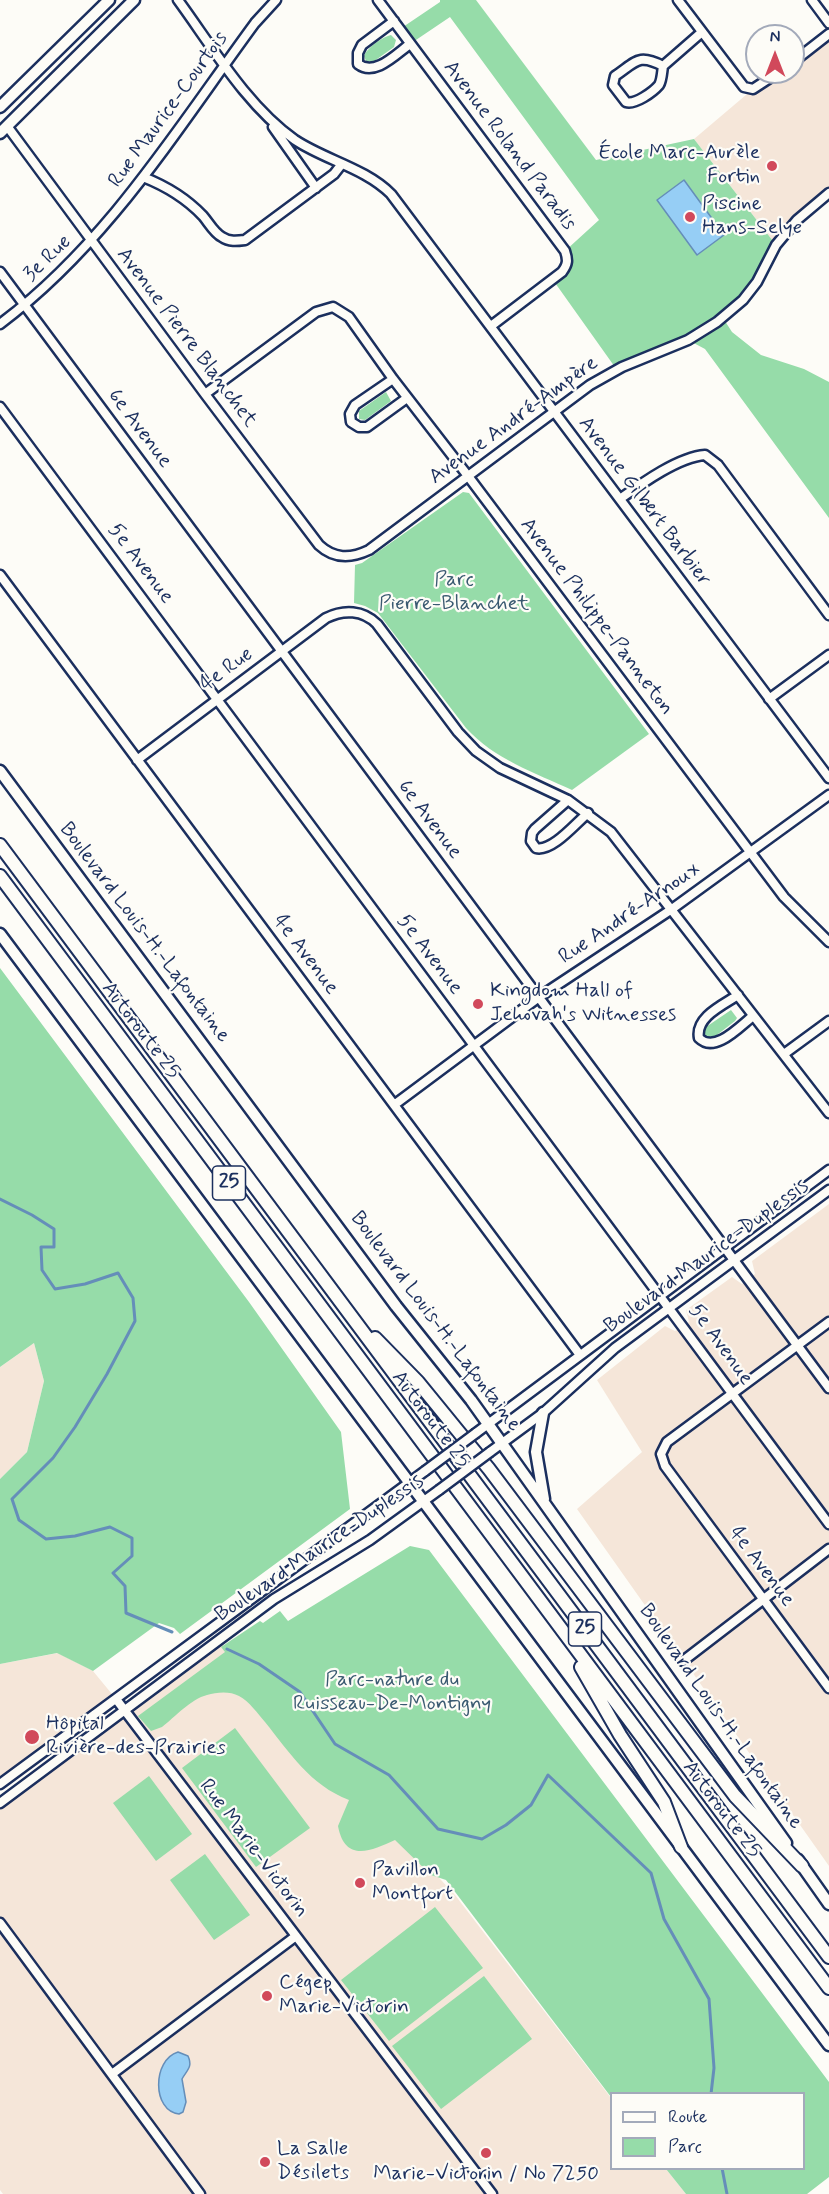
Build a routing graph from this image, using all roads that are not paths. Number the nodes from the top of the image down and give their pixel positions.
1 (109, 0) edge
2 (134, 0) edge
3 (178, 0) edge
4 (276, 0) edge
5 (378, 0) edge
6 (678, 0) edge
7 (812, 0) edge
8 (394, 21) junction
9 (829, 22) edge
10 (702, 32) junction
11 (829, 34) edge
12 (410, 44) junction
13 (805, 53) edge
14 (226, 65) junction
15 (663, 66) junction
16 (764, 84) edge
17 (0, 107) edge
18 (265, 116) junction
19 (4, 130) edge
20 (341, 165) junction
21 (143, 177) junction
22 (316, 188) junction
23 (829, 193) edge
24 (92, 241) junction
25 (0, 272) edge
26 (25, 306) junction
27 (0, 324) edge
28 (491, 326) junction
29 (393, 379) junction
30 (205, 394) junction
31 (407, 398) junction
32 (0, 407) edge
33 (554, 412) junction
34 (468, 476) junction
35 (620, 499) junction
36 (346, 557) joint
37 (0, 575) edge
38 (829, 615) edge
39 (282, 652) junction
40 (829, 655) edge
41 (218, 699) junction
42 (769, 699) junction
43 (137, 760) junction
44 (0, 771) edge
45 (829, 778) edge
46 (829, 795) edge
47 (568, 800) junction
48 (588, 813) junction
49 (0, 845) edge
50 (751, 852) junction
51 (0, 876) edge
52 (672, 909) junction
53 (0, 934) edge
54 (829, 942) edge
55 (738, 995) junction
56 (539, 997) junction
57 (753, 1016) junction
58 (829, 1021) edge
59 (474, 1045) junction
60 (784, 1054) junction
61 (394, 1105) junction
62 (829, 1113) edge
63 (829, 1170) edge
64 (829, 1190) edge
65 (725, 1248) junction
66 (733, 1260) junction
67 (660, 1295) junction
68 (340, 1301) junction
69 (670, 1307) junction
70 (829, 1322) edge
71 (797, 1345) junction
72 (580, 1355) junction
73 (829, 1388) edge
74 (732, 1392) junction
75 (543, 1413) junction
76 (488, 1424) junction
77 (502, 1443) junction
78 (409, 1482) junction
79 (423, 1501) junction
80 (544, 1502) junction
81 (829, 1524) edge
82 (829, 1549) edge
83 (764, 1600) junction
84 (550, 1614) junction
85 (683, 1661) dead end
86 (829, 1688) edge
87 (116, 1699) junction
88 (124, 1711) junction
89 (0, 1784) edge
90 (0, 1803) edge
91 (681, 1847) junction
92 (802, 1866) junction
93 (829, 1904) edge
94 (0, 1923) edge
95 (296, 1936) junction
96 (829, 1957) edge
97 (829, 1988) edge
98 (829, 2046) edge
99 (112, 2074) junction
100 (200, 2194) edge
101 (492, 2194) edge

1 - 17 main road
2 - 19 main road
3 - 14 street, Avenue Gilbert Barbier
4 - 14 street, Rue Maurice-Courtois
5 - 8 street, Avenue Roland Paradis
6 - 10 street
7 - 9 street
8 - 12 street, Avenue Roland Paradis
8 - 12 street
10 - 15 street
10 - 16 street
11 - 13 street
12 - 28 street, Avenue Roland Paradis
14 - 18 street, Avenue Gilbert Barbier
14 - 21 street, Rue Maurice-Courtois
15 - 15 street
18 - 20 street, Avenue Gilbert Barbier
18 - 22 street, Avenue Gilbert Barbier
19 - 24 street, Avenue Pierre Blanchet
20 - 22 street
20 - 28 street, Avenue Gilbert Barbier
21 - 22 street
21 - 24 street, Rue Maurice-Courtois
23 - 33 street, Avenue André-Ampère
24 - 26 street, 3e Rue
24 - 30 street, Avenue Pierre Blanchet
25 - 26 street, 6e Avenue
26 - 27 street, 3e Rue
26 - 39 street, 6e Avenue
28 - 33 street, Avenue Gilbert Barbier
29 - 30 street, Avenue Philippe-Panneton
29 - 31 street, Avenue Philippe-Panneton
29 - 31 street
30 - 36 street, Avenue Pierre Blanchet
31 - 34 street, Avenue Philippe-Panneton
32 - 41 street, 5e Avenue
33 - 34 street, Avenue André-Ampère
33 - 35 street, Avenue Gilbert Barbier
34 - 36 street, Avenue André-Ampère
34 - 50 street, Avenue Philippe-Panneton
35 - 38 street
35 - 42 street, Avenue Gilbert Barbier
37 - 43 street, 4e Avenue
39 - 41 street, 4e Rue
39 - 47 street, 4e Rue
39 - 56 street, 6e Avenue
40 - 42 street
41 - 43 street, 4e Rue
41 - 59 street, 5e Avenue
42 - 45 street, Avenue Gilbert Barbier
43 - 61 street, 4e Avenue
44 - 76 main road, Boulevard Louis-H.-Lafontaine
46 - 50 street, Rue André-Arnoux
47 - 48 street
47 - 48 street
48 - 52 street
49 - 68 highway, Autoroute 25 / 25
50 - 52 street, Rue André-Arnoux
50 - 54 street, Avenue Philippe-Panneton
51 - 84 highway, Autoroute 25 / 25
52 - 55 street
52 - 56 street, Rue André-Arnoux
53 - 78 main road
55 - 57 street
55 - 57 street
56 - 59 street, Rue André-Arnoux
56 - 65 street, 6e Avenue
57 - 60 street
58 - 60 street
59 - 61 street, Rue André-Arnoux
59 - 67 street, 5e Avenue
60 - 62 street
61 - 72 street, 4e Avenue
63 - 65 street, Boulevard Maurice-Duplessis
64 - 66 street, Boulevard Maurice-Duplessis
65 - 66 street, 6e Avenue
65 - 67 street, Boulevard Maurice-Duplessis
66 - 69 street, Boulevard Maurice-Duplessis
66 - 71 street, 6e Avenue
67 - 69 street, 5e Avenue
67 - 72 street, Boulevard Maurice-Duplessis
68 - 92 highway
68 - 96 highway, Autoroute 25 / 25
69 - 74 street, 5e Avenue
69 - 75 street, Boulevard Maurice-Duplessis
70 - 71 street
71 - 73 street, 6e Avenue
71 - 74 street
72 - 76 street, Boulevard Maurice-Duplessis
74 - 81 street, 5e Avenue
74 - 83 street, 4e Avenue
75 - 77 street, Boulevard Maurice-Duplessis
75 - 80 main road
76 - 77 main road, Boulevard Louis-H.-Lafontaine
76 - 78 street, Boulevard Maurice-Duplessis, bridge
77 - 79 street, Boulevard Maurice-Duplessis, bridge
77 - 80 main road, Boulevard Louis-H.-Lafontaine
78 - 79 main road
78 - 87 street, Boulevard Maurice-Duplessis
79 - 88 street, Boulevard Maurice-Duplessis
79 - 91 main road
80 - 92 main road, Boulevard Louis-H.-Lafontaine
82 - 83 street
83 - 85 street
83 - 86 street, 4e Avenue
84 - 91 highway
84 - 97 highway, Autoroute 25 / 25
87 - 88 street, Rue Marie-Victorin
87 - 89 street, Boulevard Maurice-Duplessis
88 - 90 street, Boulevard Maurice-Duplessis
88 - 95 street, Rue Marie-Victorin
91 - 98 main road
92 - 93 main road, Boulevard Louis-H.-Lafontaine
94 - 99 street
95 - 99 street, Rue Marie-Victorin
95 - 101 street, Rue Marie-Victorin
99 - 100 street

